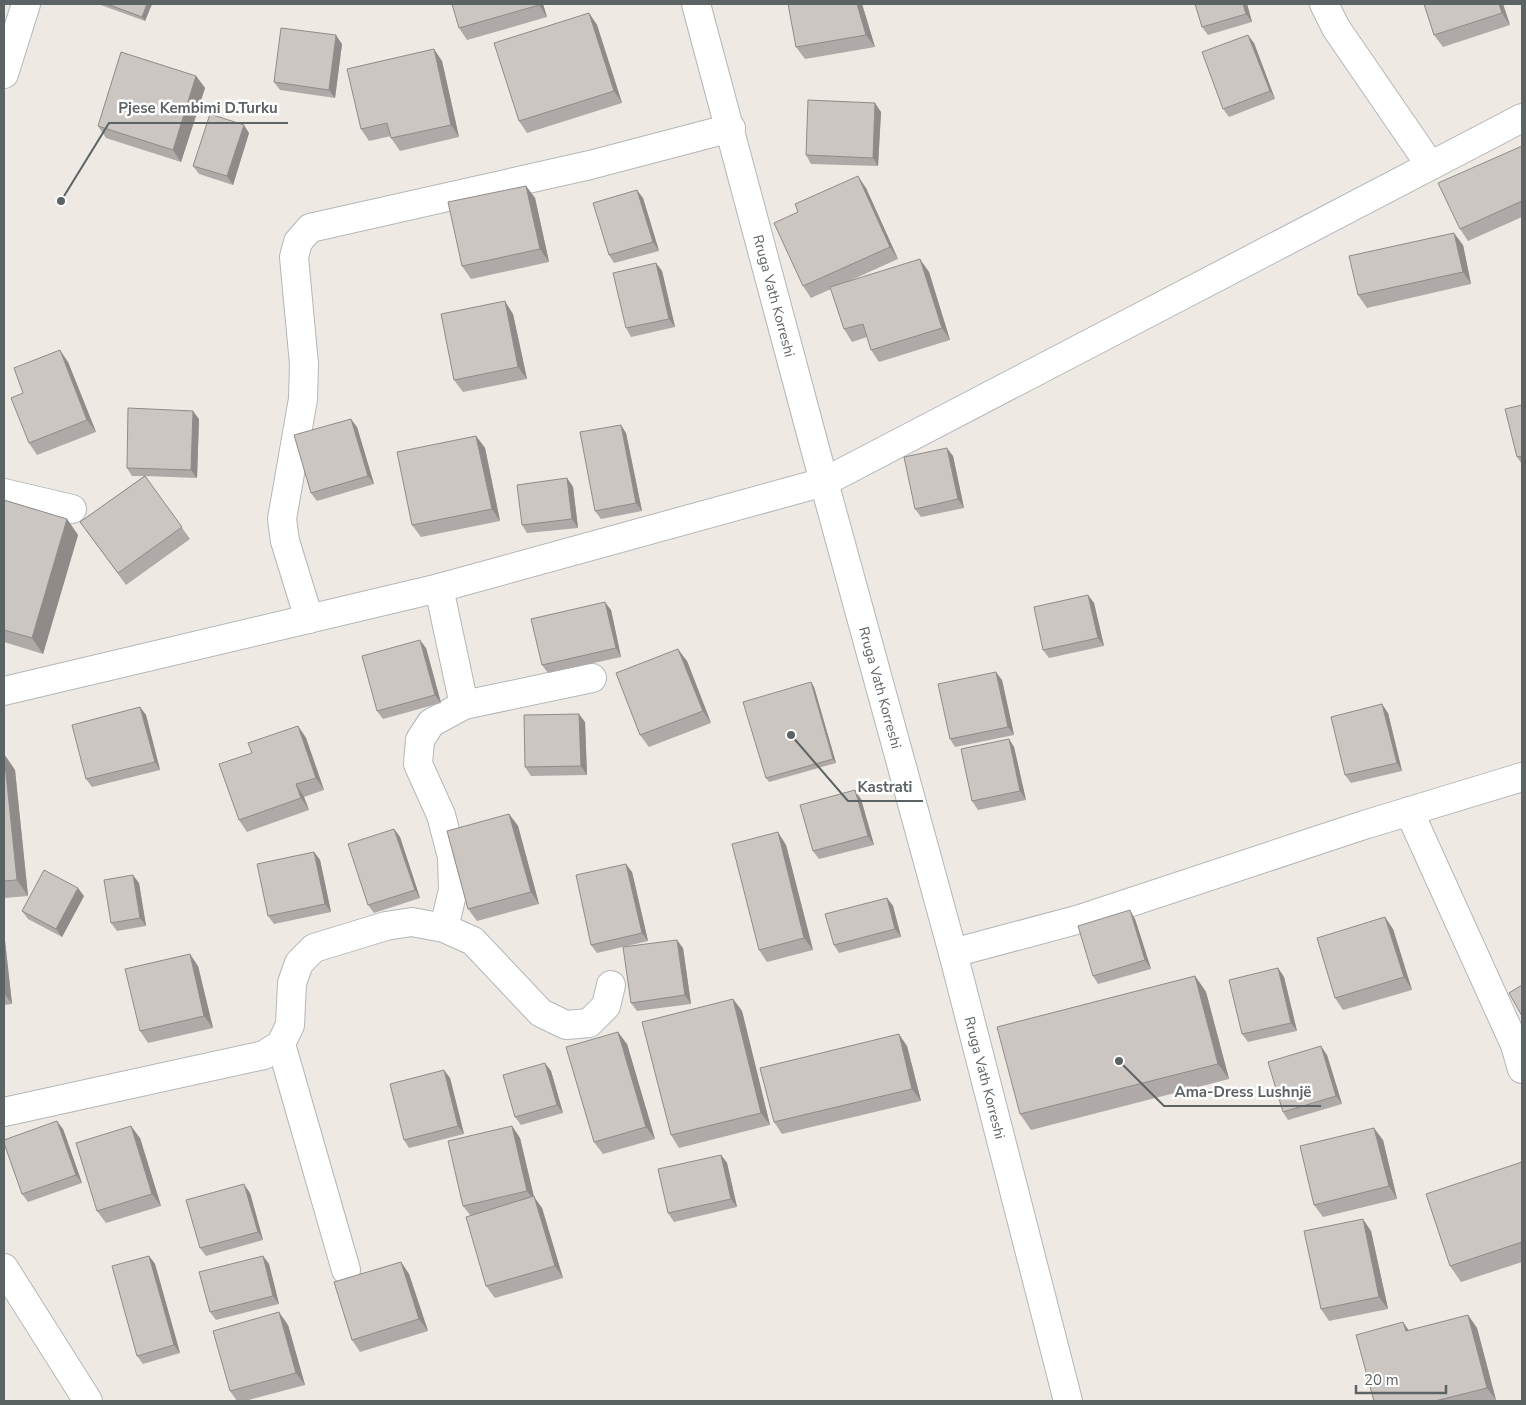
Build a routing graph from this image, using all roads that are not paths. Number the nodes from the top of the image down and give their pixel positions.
1 (26, 4) edge
2 (696, 4) edge
3 (1324, 4) edge
4 (4, 74) edge
5 (1522, 118) edge
6 (731, 128) junction
7 (1430, 165) junction
8 (824, 482) junction
9 (4, 493) edge
10 (72, 509) dead end
11 (438, 588) junction
12 (308, 619) junction
13 (592, 678) dead end
14 (4, 691) edge
15 (464, 705) junction
16 (1522, 777) edge
17 (1409, 811) junction
18 (444, 928) junction
19 (953, 953) junction
20 (611, 985) dead end
21 (281, 1044) junction
22 (1522, 1069) edge
23 (4, 1112) edge
24 (4, 1268) edge
25 (346, 1270) dead end
26 (88, 1401) edge
27 (1068, 1401) edge

1 - 4 street
2 - 6 street, Rruga Vath Korreshi
3 - 7 street
5 - 7 street
6 - 8 street, Rruga Vath Korreshi
6 - 12 street
7 - 8 street
8 - 11 street
8 - 19 street, Rruga Vath Korreshi
9 - 10 street
11 - 12 street
11 - 15 street
12 - 14 street
13 - 15 street
15 - 18 street
16 - 17 street
17 - 19 street
17 - 22 street
18 - 20 street
18 - 21 street
19 - 27 street, Rruga Vath Korreshi
21 - 23 street
21 - 25 street
24 - 26 street

